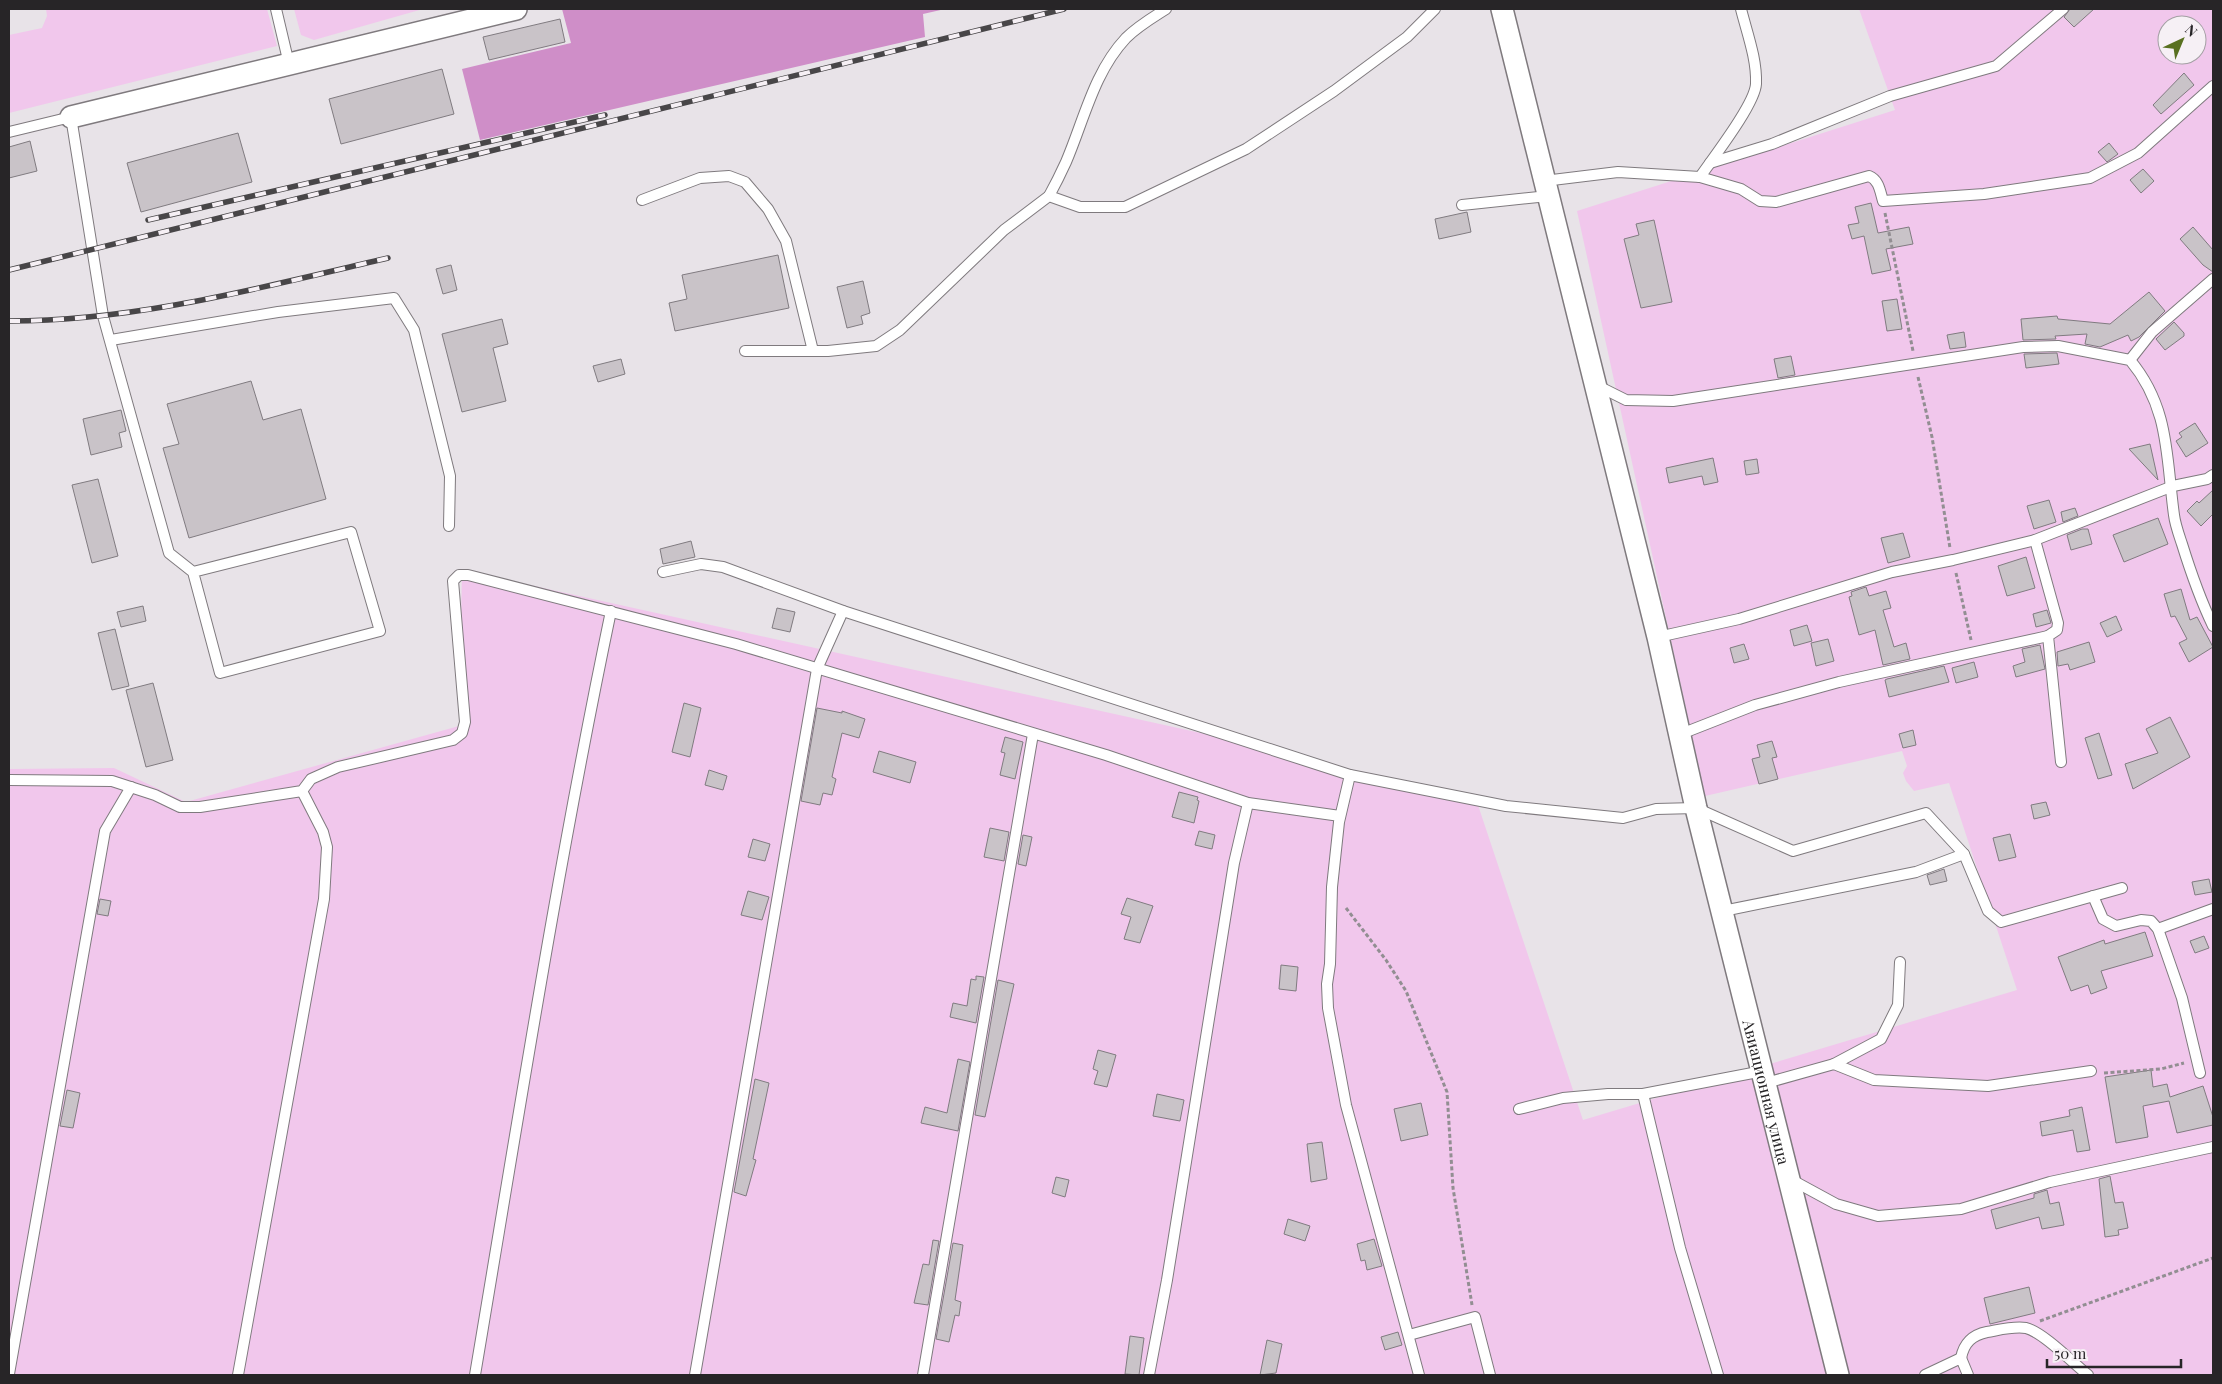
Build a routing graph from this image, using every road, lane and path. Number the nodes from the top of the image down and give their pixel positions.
1 (276, 9) edge
2 (516, 9) edge
3 (1166, 9) edge
4 (1434, 9) edge
5 (1502, 9) edge
6 (1741, 9) edge
7 (2063, 9) edge
8 (289, 64) junction
9 (2213, 86) edge
10 (70, 117) junction
11 (9, 132) edge
12 (1710, 163) junction
13 (1700, 177) junction
14 (1546, 189) junction
15 (1049, 196) junction
16 (642, 200) dead end
17 (1883, 201) junction
18 (1462, 205) dead end
19 (2213, 279) edge
20 (111, 340) junction
21 (745, 351) dead end
22 (814, 351) junction
23 (2130, 360) junction
24 (1915, 364) junction
25 (1593, 383) junction
26 (2213, 475) edge
27 (2172, 486) junction
28 (449, 526) dead end
29 (2034, 540) junction
30 (1952, 560) junction
31 (193, 572) junction
32 (663, 572) dead end
33 (611, 610) junction
34 (843, 612) junction
35 (2213, 626) edge
36 (2048, 636) junction
37 (1658, 637) junction
38 (1974, 653) junction
39 (817, 669) junction
40 (1033, 734) junction
41 (1681, 734) junction
42 (2061, 762) dead end
43 (1350, 775) junction
44 (9, 780) edge
45 (131, 787) junction
46 (302, 791) junction
47 (1248, 803) junction
48 (1696, 808) junction
49 (1340, 816) junction
50 (1964, 854) junction
51 (1332, 887) junction
52 (2122, 888) dead end
53 (2093, 896) junction
54 (2213, 909) edge
55 (1723, 911) junction
56 (2158, 929) junction
57 (1900, 962) dead end
58 (2196, 1059) junction
59 (1834, 1064) junction
60 (2091, 1071) joint
61 (2200, 1072) dead end
62 (1764, 1077) junction
63 (1643, 1094) junction
64 (1519, 1109) dead end
65 (2213, 1147) edge
66 (1789, 1178) junction
67 (2213, 1258) edge
68 (1475, 1317) junction
69 (2026, 1328) junction
70 (1409, 1335) junction
71 (1961, 1358) junction
72 (9, 1374) edge
73 (238, 1375) edge
74 (475, 1375) edge
75 (696, 1375) edge
76 (923, 1375) edge
77 (1149, 1375) edge
78 (1419, 1375) edge
79 (1490, 1375) edge
80 (1718, 1375) edge
81 (1838, 1375) edge
82 (1925, 1375) edge
83 (1968, 1375) edge
84 (2088, 1375) edge

1 - 8 lane
2 - 8 street
3 - 15 lane
4 - 15 lane
5 - 14 street, Авиационная улица
6 - 12 lane
7 - 12 lane
8 - 10 street
9 - 17 lane
10 - 11 lane
10 - 20 lane
12 - 13 lane
13 - 14 lane
13 - 17 lane
14 - 18 lane
14 - 25 street, Авиационная улица
15 - 22 lane
16 - 22 lane
17 - 24 path
19 - 23 lane
20 - 28 lane
20 - 31 lane
21 - 22 lane
23 - 24 lane
23 - 27 lane
24 - 25 lane
24 - 30 path
25 - 37 street, Авиационная улица
26 - 27 lane
27 - 29 lane
27 - 35 lane
29 - 30 lane
29 - 36 lane
30 - 37 lane
30 - 38 path
31 - 31 lane
32 - 34 lane
33 - 39 lane
33 - 46 lane
33 - 74 lane
34 - 39 lane
34 - 43 lane
36 - 38 lane
36 - 42 lane
37 - 41 street, Авиационная улица
38 - 41 lane
39 - 40 lane
39 - 75 lane
40 - 47 lane
40 - 76 lane
41 - 48 street, Авиационная улица
43 - 48 lane
43 - 49 lane
44 - 45 lane
45 - 46 lane
45 - 72 lane
46 - 73 lane
47 - 49 lane
47 - 77 lane
48 - 50 lane
48 - 55 street, Авиационная улица
49 - 51 lane
50 - 53 lane
50 - 55 lane
51 - 68 path
51 - 70 lane
52 - 53 lane
53 - 56 lane
54 - 56 lane
55 - 62 street, Авиационная улица
56 - 58 lane
57 - 59 lane
58 - 60 path
58 - 61 lane
59 - 60 lane
59 - 62 lane
62 - 63 lane
62 - 66 street, Авиационная улица
63 - 64 lane
63 - 80 lane
65 - 66 lane
66 - 81 street, Авиационная улица
67 - 69 path
68 - 70 lane
68 - 79 lane
69 - 71 lane
69 - 84 lane
70 - 78 lane
71 - 82 lane
71 - 83 lane

